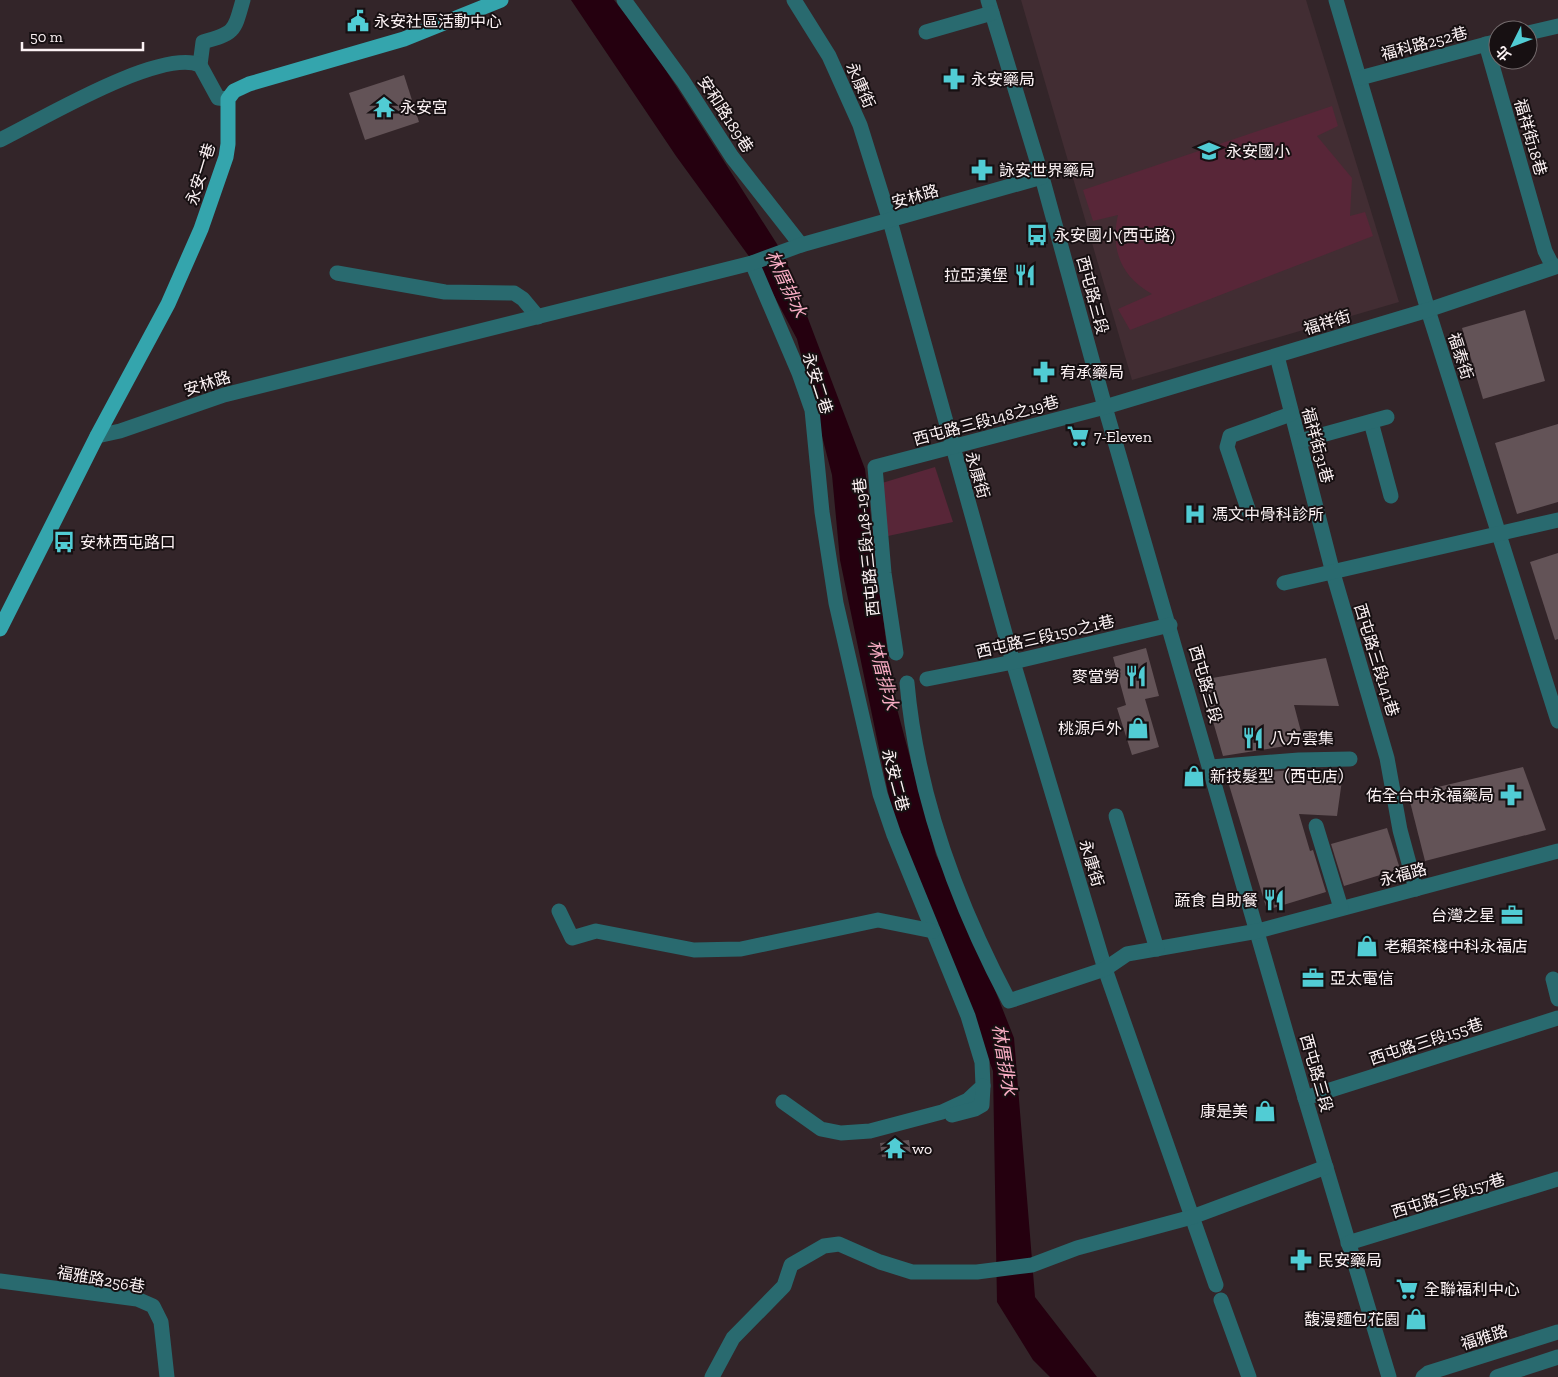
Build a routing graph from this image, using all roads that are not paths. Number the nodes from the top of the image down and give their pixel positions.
1 (243, 0) edge
2 (501, 0) edge
3 (624, 0) edge
4 (794, 0) edge
5 (1336, 0) edge
6 (990, 7) edge
7 (1558, 26) edge
8 (1538, 31) edge
9 (926, 32) dead end
10 (1488, 44) edge
11 (200, 65) junction
12 (1499, 70) edge
13 (1360, 78) junction
14 (228, 99) junction
15 (0, 140) edge
16 (1042, 177) junction
17 (890, 221) junction
18 (798, 246) junction
19 (752, 263) junction
20 (1556, 267) edge
21 (337, 273) dead end
22 (1428, 310) junction
23 (538, 317) junction
24 (1277, 356) junction
25 (1105, 407) junction
26 (1291, 414) junction
27 (1387, 417) dead end
28 (1371, 422) junction
29 (97, 436) junction
30 (1300, 441) junction
31 (952, 447) junction
32 (875, 467) joint
33 (1391, 496) dead end
34 (1250, 512) dead end
35 (1558, 520) edge
36 (1500, 534) junction
37 (1332, 573) junction
38 (1284, 583) dead end
39 (1170, 625) junction
40 (0, 629) edge
41 (896, 653) dead end
42 (1013, 662) junction
43 (927, 678) dead end
44 (907, 683) dead end
45 (1558, 721) edge
46 (1350, 760) dead end
47 (1211, 767) junction
48 (1116, 816) dead end
49 (1316, 826) dead end
50 (1558, 851) edge
51 (1416, 888) junction
52 (1341, 908) junction
53 (559, 911) dead end
54 (933, 931) junction
55 (1258, 931) junction
56 (1157, 949) junction
57 (1105, 969) junction
58 (1553, 979) dead end
59 (1558, 999) edge
60 (1558, 1018) edge
61 (983, 1086) junction
62 (1305, 1098) junction
63 (783, 1102) dead end
64 (888, 1133) dead end
65 (1326, 1167) junction
66 (1558, 1179) edge
67 (1192, 1217) junction
68 (1348, 1244) junction
69 (0, 1281) edge
70 (1216, 1285) dead end
71 (1221, 1300) dead end
72 (1558, 1332) edge
73 (1558, 1357) edge
74 (167, 1377) edge
75 (712, 1377) edge
76 (1249, 1377) edge
77 (1390, 1377) edge
78 (1423, 1377) edge
79 (1497, 1377) edge

1 - 11 street
2 - 14 main road
3 - 18 street, 安和路189巷
4 - 17 street, 永康街
5 - 13 street, 福泰街
6 - 9 street
6 - 16 street, 西屯路三段
7 - 8 street
10 - 13 street, 福科路252巷
11 - 14 street
11 - 15 street
12 - 20 street, 福祥街18巷
13 - 22 street, 福泰街
14 - 29 main road, 永安一巷
16 - 17 street, 安林路
16 - 25 street, 西屯路三段
17 - 18 street, 安林路
17 - 31 street, 永康街
18 - 19 street, 安林路
19 - 23 street, 安林路
19 - 54 street, 永安二巷
20 - 22 street, 福祥街
21 - 23 street
22 - 24 street, 福祥街
22 - 36 street, 福泰街
23 - 29 street, 安林路
24 - 25 street, 福祥街
24 - 26 street, 福祥街31巷
25 - 31 street, 西屯路三段148之19巷
25 - 39 street, 西屯路三段
26 - 30 street, 福祥街31巷
26 - 34 street
27 - 28 street
28 - 30 street
28 - 33 street
29 - 40 main road
30 - 37 street, 福祥街31巷
31 - 32 street, 西屯路三段148之19巷
31 - 42 street, 永康街
32 - 41 street, 西屯路三段148-19巷
35 - 36 street
36 - 37 street
36 - 45 street, 福泰街
37 - 38 street
37 - 51 street, 西屯路三段141巷
39 - 42 street, 西屯路三段150之1巷
39 - 47 street, 西屯路三段
42 - 43 street, 西屯路三段150之1巷
42 - 57 street, 永康街
44 - 57 street, 永福路
46 - 47 street
47 - 55 street, 西屯路三段
48 - 56 street
49 - 52 street
50 - 51 street, 永福路
51 - 52 street, 永福路
52 - 55 street, 永福路
53 - 54 street
54 - 61 street, 永安二巷
55 - 56 street, 永福路
55 - 62 street, 西屯路三段
56 - 57 street, 永福路
57 - 67 street, 永康街
58 - 59 street
60 - 62 street, 西屯路三段155巷
61 - 63 street
61 - 64 street, 永安二巷
62 - 65 street, 西屯路三段
65 - 67 street
65 - 68 street, 西屯路三段
66 - 68 street, 西屯路三段157巷
67 - 70 street, 永康街
67 - 75 street
68 - 77 street, 西屯路三段
69 - 74 street, 福雅路256巷
71 - 76 street
72 - 78 street, 福雅路
73 - 79 street

